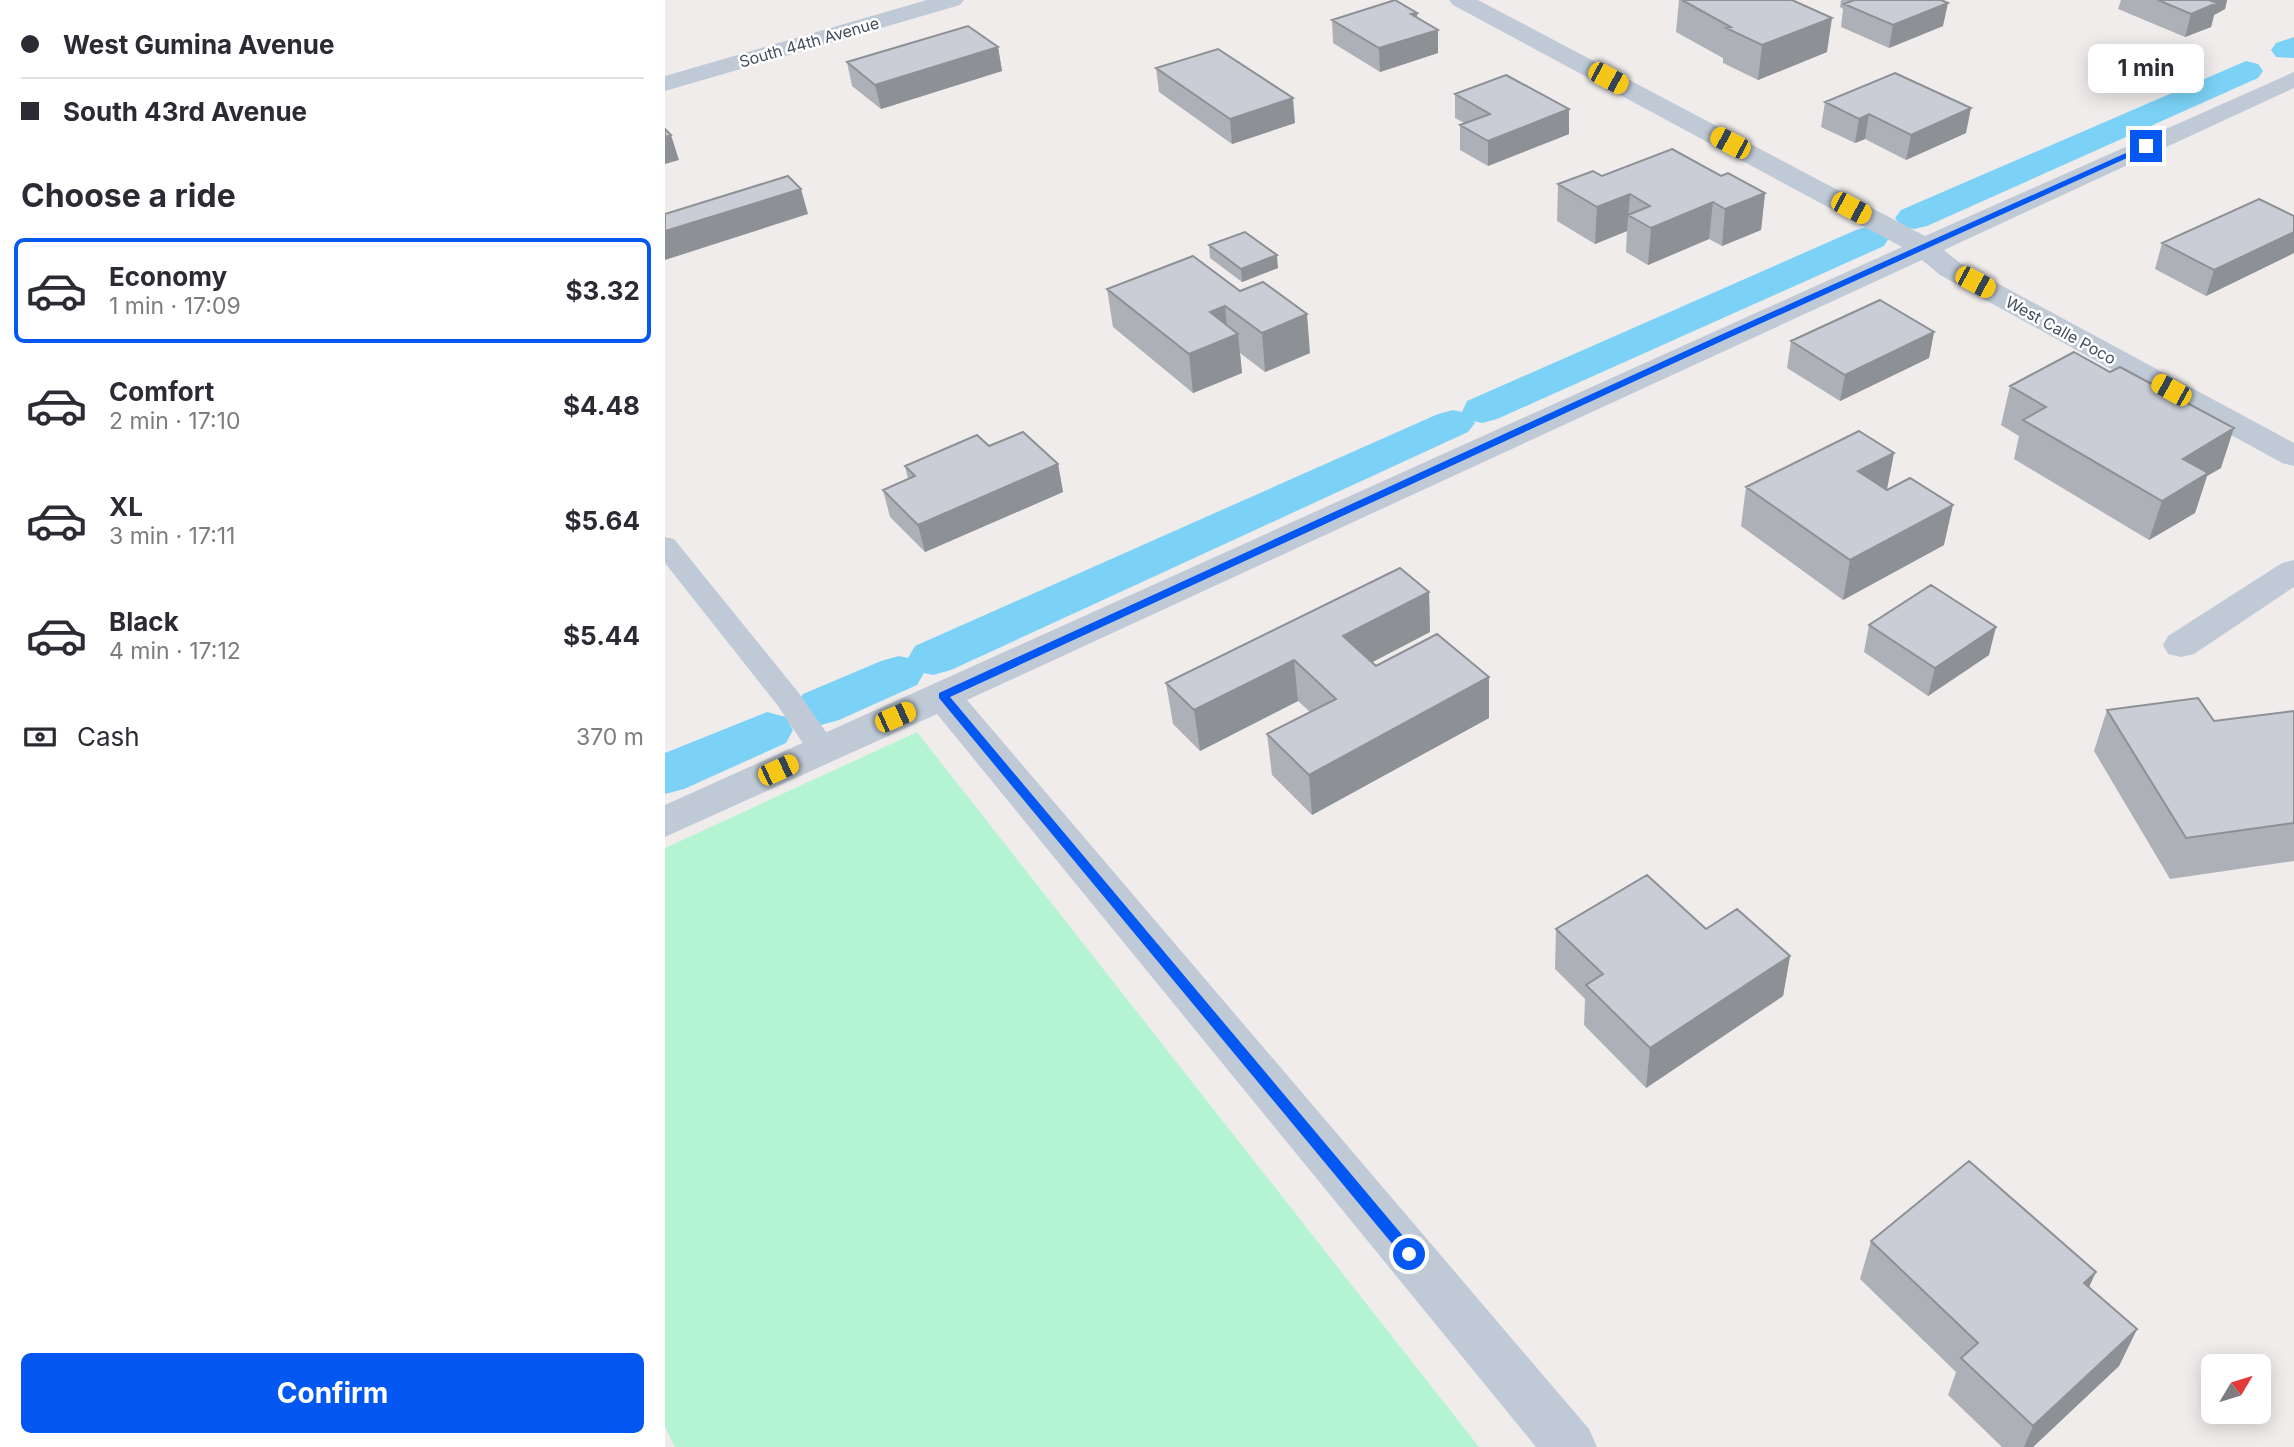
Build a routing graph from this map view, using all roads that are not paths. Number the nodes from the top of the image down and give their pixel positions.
1 (952, 0) edge
2 (1461, 0) edge
3 (2294, 79) edge
4 (665, 84) edge
5 (1925, 248) junction
6 (2294, 456) edge
7 (665, 545) edge
8 (2294, 571) edge
9 (2181, 645) dead end
10 (943, 696) junction
11 (814, 737) junction
12 (665, 821) edge
13 (1570, 1447) edge

1 - 4 street, South 44th Avenue
2 - 5 street, West Calle Poco
3 - 5 street
5 - 6 street, West Calle Poco
5 - 10 street
7 - 11 lane
8 - 9 street
10 - 11 street
10 - 13 street
11 - 12 street

